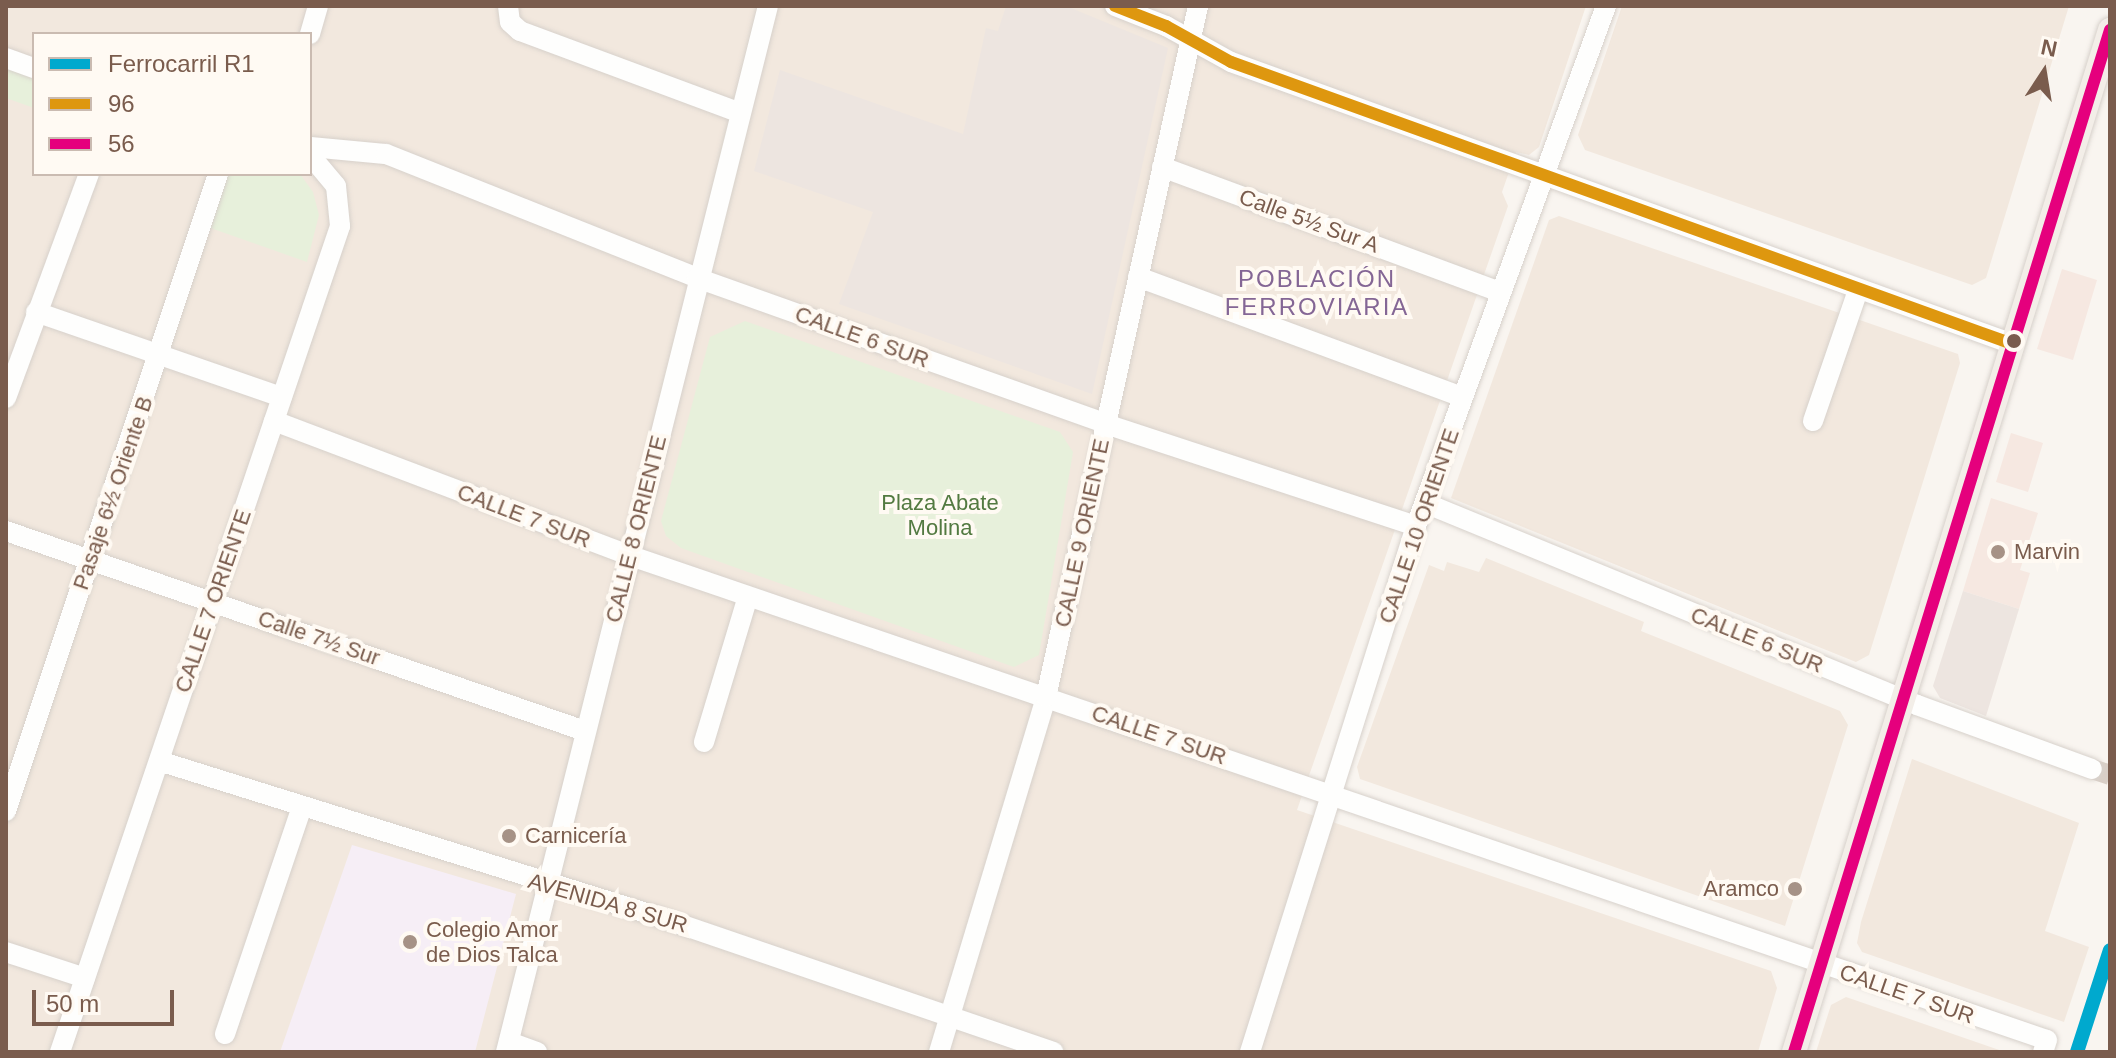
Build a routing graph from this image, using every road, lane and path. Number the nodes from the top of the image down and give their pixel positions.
1 (318, 6) edge
2 (508, 6) edge
3 (768, 6) edge
4 (1115, 6) edge
5 (1198, 6) edge
6 (1606, 6) edge
7 (2110, 30) edge
8 (311, 32) edge
9 (1192, 43) junction
10 (6, 58) edge
11 (32, 67) edge
12 (740, 113) junction
13 (312, 147) edge
14 (312, 157) edge
15 (1162, 167) junction
16 (88, 176) edge
17 (217, 176) edge
18 (1543, 179) junction
19 (1138, 277) junction
20 (697, 278) junction
21 (1858, 290) junction
22 (1500, 292) junction
23 (36, 312) junction
24 (2010, 343) junction
25 (160, 356) junction
26 (282, 397) junction
27 (1463, 397) junction
28 (6, 398) edge
29 (274, 421) junction
30 (1813, 421) dead end
31 (1106, 424) junction
32 (1425, 503) junction
33 (1416, 526) junction
34 (6, 531) edge
35 (631, 556) junction
36 (89, 557) junction
37 (748, 596) junction
38 (213, 602) junction
39 (1046, 697) junction
40 (1902, 699) junction
41 (585, 731) junction
42 (704, 742) dead end
43 (159, 761) junction
44 (2092, 769) tunnel mouth
45 (1330, 793) junction
46 (301, 809) junction
47 (6, 811) edge
48 (548, 885) junction
49 (6, 952) edge
50 (1823, 966) junction
51 (85, 978) junction
52 (949, 1017) junction
53 (225, 1034) dead end
54 (2045, 1046) edge
55 (507, 1047) edge
56 (60, 1052) edge
57 (537, 1052) edge
58 (939, 1052) edge
59 (1054, 1052) edge
60 (1250, 1052) edge
61 (1794, 1052) edge

1 - 8 street
2 - 12 street
3 - 12 street, CALLE 8 ORIENTE
4 - 9 street
5 - 9 street, CALLE 9 ORIENTE
6 - 18 street, CALLE 10 ORIENTE
7 - 24 main road
9 - 15 street, CALLE 9 ORIENTE
9 - 18 street
10 - 11 street
12 - 20 street, CALLE 8 ORIENTE
13 - 20 street, CALLE 6 SUR
14 - 26 street, CALLE 7 ORIENTE
15 - 19 street, CALLE 9 ORIENTE
15 - 22 street, Calle 5½ Sur A
16 - 23 street
17 - 25 street, Pasaje 6½ Oriente B
18 - 21 street
18 - 22 street, CALLE 10 ORIENTE
19 - 27 street
19 - 31 street, CALLE 9 ORIENTE
20 - 31 street, CALLE 6 SUR
20 - 35 street, CALLE 8 ORIENTE
21 - 24 street
21 - 30 street
22 - 27 street, CALLE 10 ORIENTE
23 - 25 street
23 - 28 street
24 - 40 main road
25 - 26 street
25 - 36 street, Pasaje 6½ Oriente B
26 - 29 street, CALLE 7 ORIENTE
27 - 32 street, CALLE 10 ORIENTE
29 - 35 street, CALLE 7 SUR
29 - 38 street, CALLE 7 ORIENTE
31 - 33 street, CALLE 6 SUR
31 - 39 street, CALLE 9 ORIENTE
32 - 33 street, CALLE 10 ORIENTE
32 - 40 street, CALLE 6 SUR
33 - 45 street, CALLE 10 ORIENTE
34 - 36 street, Calle 7½ Sur
35 - 37 street, CALLE 7 SUR
35 - 41 street, CALLE 8 ORIENTE
36 - 38 street, Calle 7½ Sur
36 - 47 street, Pasaje 6½ Oriente B
37 - 39 street, CALLE 7 SUR
37 - 42 street
38 - 41 street, Calle 7½ Sur
38 - 43 street, CALLE 7 ORIENTE
39 - 45 street, CALLE 7 SUR
39 - 52 street, CALLE 9 ORIENTE
40 - 44 street, CALLE 6 SUR
40 - 50 main road
41 - 48 street, CALLE 8 ORIENTE
43 - 46 street, AVENIDA 8 SUR
43 - 51 street, CALLE 7 ORIENTE
45 - 50 street, CALLE 7 SUR
45 - 60 street, CALLE 10 ORIENTE
46 - 48 street, AVENIDA 8 SUR
46 - 53 street
48 - 52 street, AVENIDA 8 SUR
48 - 55 street, CALLE 8 ORIENTE
49 - 51 street
50 - 54 street, CALLE 7 SUR
50 - 61 main road
51 - 56 street, CALLE 7 ORIENTE
52 - 58 street, CALLE 9 ORIENTE
52 - 59 street, AVENIDA 8 SUR
55 - 57 street

